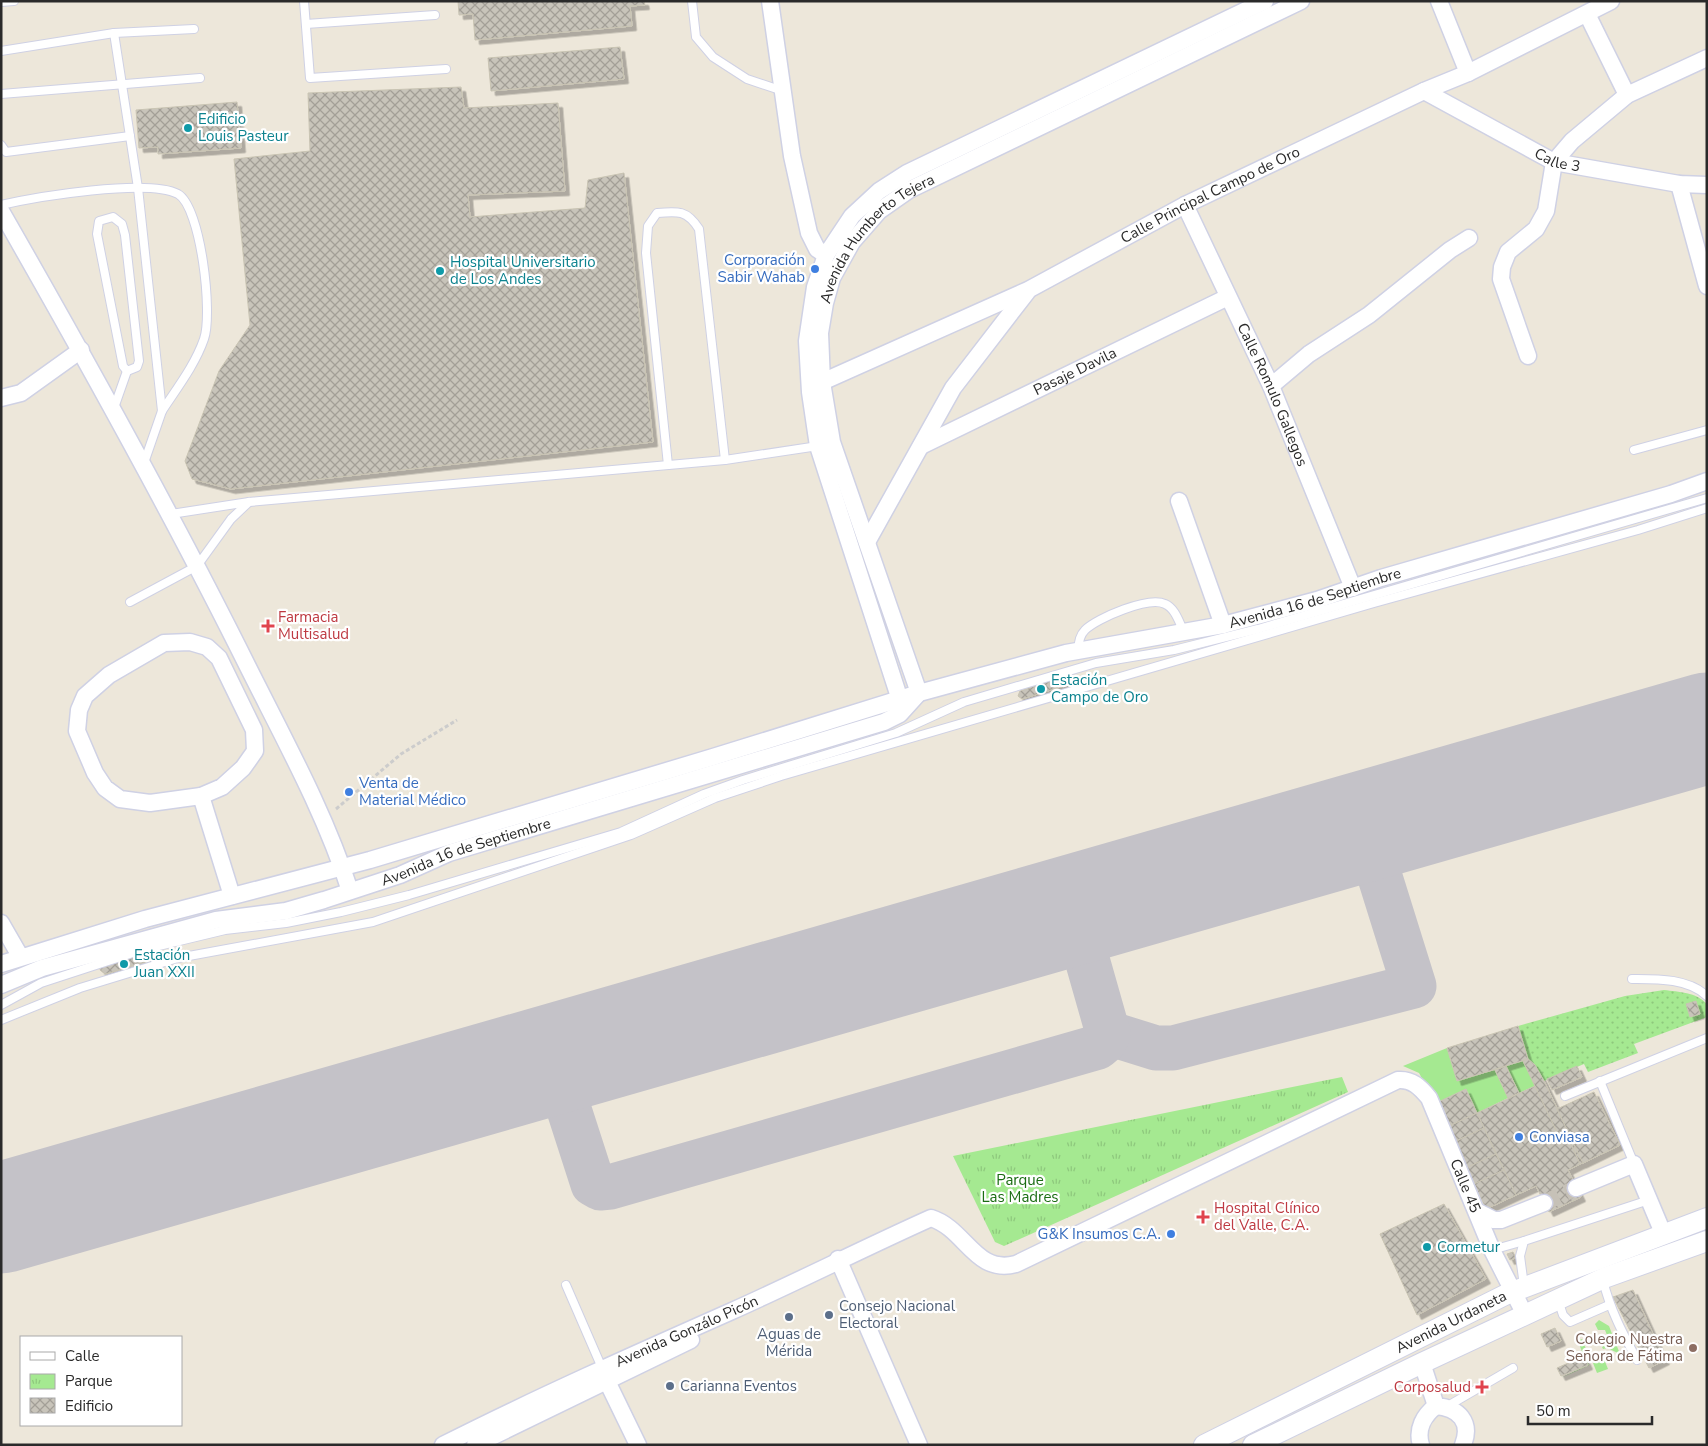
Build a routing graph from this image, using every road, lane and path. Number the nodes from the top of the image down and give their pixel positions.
1 (14, 1) edge
2 (304, 1) edge
3 (692, 1) edge
4 (770, 1) edge
5 (1265, 1) edge
6 (1300, 1) edge
7 (1439, 1) edge
8 (1611, 1) edge
9 (1, 2) edge
10 (1588, 14) junction
11 (435, 15) dead end
12 (306, 24) junction
13 (194, 28) dead end
14 (114, 34) junction
15 (1, 51) edge
16 (1707, 58) edge
17 (446, 69) dead end
18 (1468, 73) junction
19 (200, 78) dead end
20 (124, 85) junction
21 (783, 91) junction
22 (1424, 91) junction
23 (1, 94) edge
24 (1627, 95) junction
25 (130, 136) junction
26 (1, 145) edge
27 (1554, 162) junction
28 (1679, 184) junction
29 (1707, 185) edge
30 (138, 188) junction
31 (1185, 204) junction
32 (1, 205) edge
33 (1, 211) edge
34 (1469, 238) dead end
35 (826, 255) junction
36 (1707, 286) edge
37 (1028, 290) junction
38 (1228, 297) junction
39 (81, 350) junction
40 (1528, 356) dead end
41 (127, 371) junction
42 (1271, 386) junction
43 (816, 387) junction
44 (1, 398) edge
45 (114, 410) junction
46 (162, 411) junction
47 (1707, 430) edge
48 (825, 444) junction
49 (922, 446) junction
50 (1634, 450) dead end
51 (725, 460) junction
52 (144, 465) junction
53 (668, 465) junction
54 (1707, 481) edge
55 (1707, 498) edge
56 (1179, 500) dead end
57 (249, 502) junction
58 (1707, 508) edge
59 (171, 514) junction
60 (867, 542) junction
61 (197, 566) junction
62 (1353, 588) junction
63 (130, 602) dead end
64 (1223, 625) junction
65 (1184, 632) junction
66 (1078, 651) junction
67 (919, 693) junction
68 (900, 700) junction
69 (457, 720) dead end
70 (201, 796) junction
71 (324, 819) junction
72 (342, 866) junction
73 (350, 891) junction
74 (232, 896) junction
75 (1, 923) edge
76 (20, 956) junction
77 (1, 964) edge
78 (1632, 979) dead end
79 (1, 985) edge
80 (1707, 996) edge
81 (1, 1005) edge
82 (1, 1020) edge
83 (1707, 1038) edge
84 (1600, 1081) junction
85 (1565, 1096) dead end
86 (1634, 1164) junction
87 (1576, 1188) tunnel mouth
88 (1649, 1200) junction
89 (1544, 1203) tunnel mouth
90 (1478, 1212) junction
91 (931, 1218) joint
92 (1707, 1218) edge
93 (1663, 1233) junction
94 (1524, 1241) junction
95 (1707, 1241) edge
96 (1492, 1250) junction
97 (840, 1264) junction
98 (1603, 1279) junction
99 (566, 1285) dead end
100 (1519, 1290) junction
101 (1558, 1300) junction
102 (1609, 1305) junction
103 (1525, 1315) junction
104 (1638, 1360) dead end
105 (1422, 1363) junction
106 (1513, 1368) dead end
107 (604, 1375) junction
108 (1441, 1406) junction
109 (443, 1445) edge
110 (475, 1445) edge
111 (638, 1445) edge
112 (919, 1445) edge
113 (1204, 1445) edge
114 (1253, 1445) edge
115 (1421, 1445) edge
116 (1463, 1445) edge

1 - 9 lane
2 - 12 lane
3 - 21 lane
4 - 21 street
5 - 35 street, Avenida Humberto Tejera
6 - 43 street, Avenida Humberto Tejera
7 - 18 street
8 - 10 street, Calle Principal Campo de Oro
10 - 18 street, Calle Principal Campo de Oro
10 - 24 street
11 - 12 lane
12 - 17 lane
13 - 14 lane
14 - 15 lane
14 - 20 lane
16 - 24 street
18 - 22 street, Calle Principal Campo de Oro
19 - 20 lane
20 - 23 lane
20 - 25 lane
21 - 35 street
22 - 27 street, Calle 3
22 - 31 street, Calle Principal Campo de Oro
24 - 27 street
25 - 26 lane
25 - 30 lane
27 - 28 street, Calle 3
27 - 40 street
28 - 29 street, Calle 3
28 - 36 street
30 - 32 lane
30 - 46 lane
30 - 46 lane
31 - 37 street, Calle Principal Campo de Oro
31 - 38 street, Calle Romulo Gallegos
33 - 39 street
34 - 42 street
35 - 43 street, Avenida Humberto Tejera
37 - 43 street, Calle Principal Campo de Oro
37 - 49 street
38 - 42 street, Calle Romulo Gallegos
38 - 49 street, Pasaje Davila
39 - 44 street
39 - 45 street
41 - 41 lane
41 - 45 lane
42 - 62 street, Calle Romulo Gallegos
43 - 48 street, Avenida Humberto Tejera
45 - 52 street
46 - 52 lane
47 - 50 lane
48 - 51 lane
48 - 60 street, Avenida Humberto Tejera
48 - 68 street, Avenida Humberto Tejera
49 - 60 street
51 - 53 lane
51 - 53 lane
52 - 59 street
53 - 57 lane
54 - 62 street, Avenida 16 de Septiembre
55 - 81 lane
56 - 64 street
57 - 59 lane
57 - 61 lane
58 - 82 lane
59 - 61 street
60 - 67 street, Avenida Humberto Tejera
61 - 63 lane
61 - 71 street
62 - 64 street, Avenida 16 de Septiembre
64 - 65 street, Avenida 16 de Septiembre
65 - 66 street, Avenida 16 de Septiembre
65 - 66 lane
66 - 67 street, Avenida 16 de Septiembre
67 - 68 street, Avenida 16 de Septiembre
67 - 73 street, Avenida 16 de Septiembre
68 - 72 street, Avenida 16 de Septiembre
69 - 71 path
70 - 70 street
70 - 74 street
71 - 72 street
72 - 73 street
72 - 74 street, Avenida 16 de Septiembre
73 - 79 street, Avenida 16 de Septiembre
74 - 76 street, Avenida 16 de Septiembre
75 - 76 street
76 - 77 street, Avenida 16 de Septiembre
78 - 80 lane
83 - 84 lane
84 - 85 lane
84 - 86 lane
86 - 87 street
86 - 88 street
88 - 93 street
88 - 94 lane
89 - 90 street
90 - 91 street, Calle 45
90 - 96 street, Calle 45
91 - 97 street, Avenida Gonzálo Picón
92 - 93 street, Avenida Urdaneta
93 - 100 street, Avenida Urdaneta
94 - 96 lane
94 - 100 lane
95 - 98 street, Avenida Urdaneta
96 - 100 street, Calle 45
97 - 107 street, Avenida Gonzálo Picón
97 - 112 street
98 - 101 street, Avenida Urdaneta
98 - 102 lane
99 - 107 lane
100 - 103 street, Calle 45
100 - 113 street, Avenida Urdaneta
101 - 102 lane
101 - 103 street, Avenida Urdaneta
102 - 104 lane
103 - 105 street, Avenida Urdaneta
105 - 108 street
105 - 114 street, Avenida Urdaneta
106 - 108 lane
107 - 109 street, Avenida Gonzálo Picón
107 - 110 street, Avenida Gonzálo Picón
107 - 111 street
108 - 115 street
108 - 116 street

